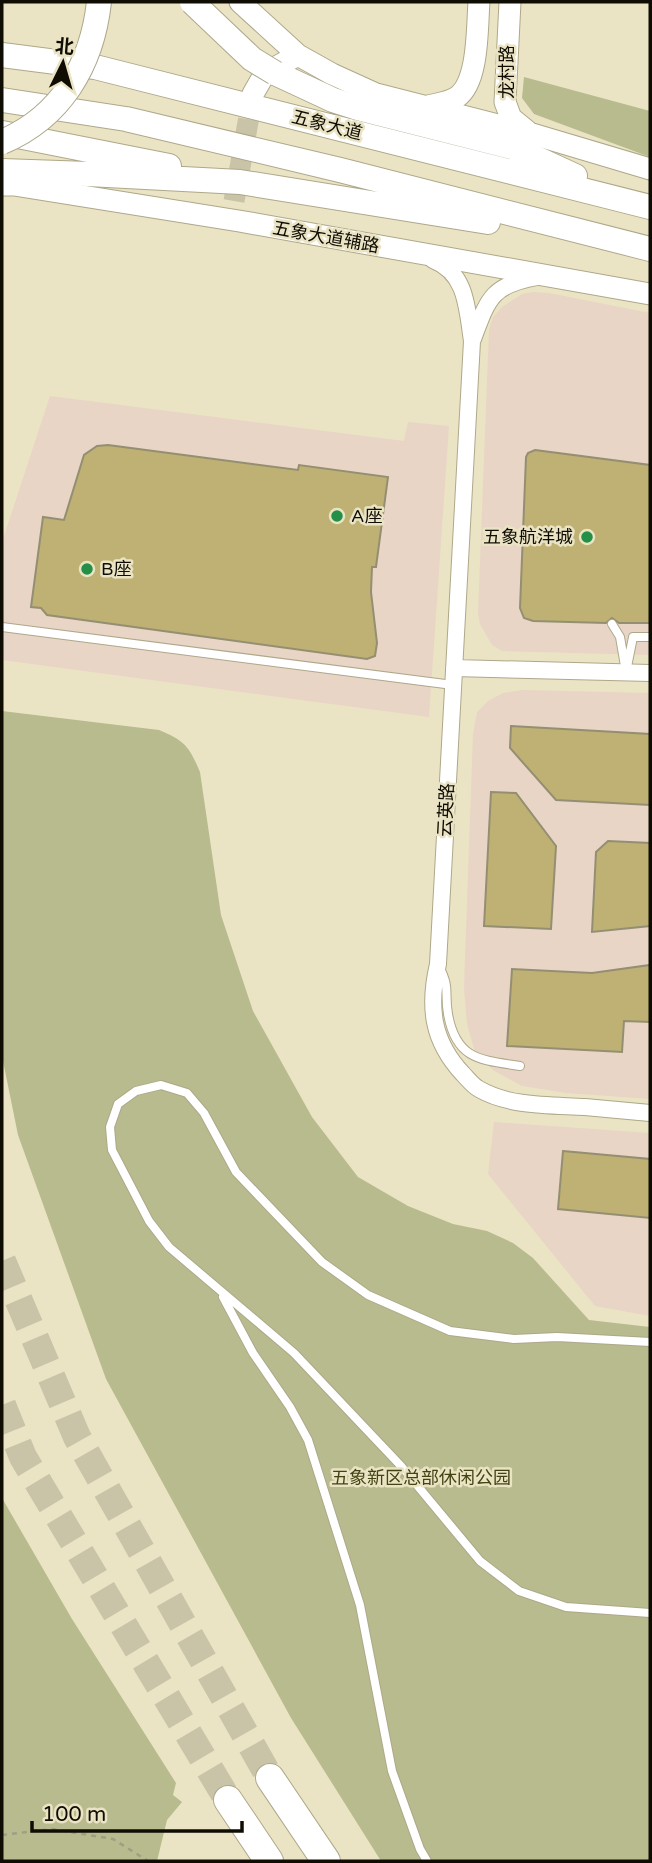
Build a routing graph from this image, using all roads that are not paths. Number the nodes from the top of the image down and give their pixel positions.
1 (99, 2) edge
2 (192, 2) edge
3 (240, 2) edge
4 (479, 2) edge
5 (510, 2) edge
6 (2, 55) edge
7 (298, 55) junction
8 (253, 94) tunnel mouth
9 (2, 100) edge
10 (425, 107) junction
11 (2, 133) edge
12 (529, 133) junction
13 (2, 142) edge
14 (650, 169) edge
15 (2, 171) edge
16 (2, 186) edge
17 (238, 201) junction
18 (640, 204) edge
19 (643, 247) edge
20 (411, 251) junction
21 (551, 275) junction
22 (650, 294) edge
23 (472, 341) junction
24 (612, 624) dead end
25 (2, 626) edge
26 (650, 637) edge
27 (626, 672) junction
28 (650, 673) edge
29 (453, 676) junction
30 (438, 964) junction
31 (520, 1066) dead end
32 (650, 1113) edge
33 (219, 1291) junction
34 (650, 1342) edge
35 (650, 1613) edge
36 (270, 1778) tunnel mouth
37 (228, 1800) tunnel mouth
38 (269, 1861) edge
39 (326, 1861) edge
40 (427, 1861) edge

1 - 13 main road, bridge
2 - 18 main road, bridge
3 - 7 street
4 - 10 street, 龙村路
5 - 12 street, 龙村路
6 - 18 main road, 五象大道
7 - 8 street
7 - 10 street
9 - 19 main road
10 - 12 street
11 - 17 main road
12 - 14 street
15 - 17 main road
16 - 17 street, 五象大道辅路
17 - 19 main road
17 - 20 street, 五象大道辅路
20 - 21 street, 五象大道辅路
20 - 23 street
21 - 22 street, 五象大道辅路
21 - 23 street
23 - 29 street, 云英路
24 - 27 lane
25 - 29 lane
26 - 27 lane
27 - 28 street
27 - 29 street
29 - 30 street, 云英路
30 - 31 lane
30 - 32 street, 云英路
33 - 34 lane
33 - 35 lane
33 - 40 lane
36 - 39 highway
37 - 38 highway

